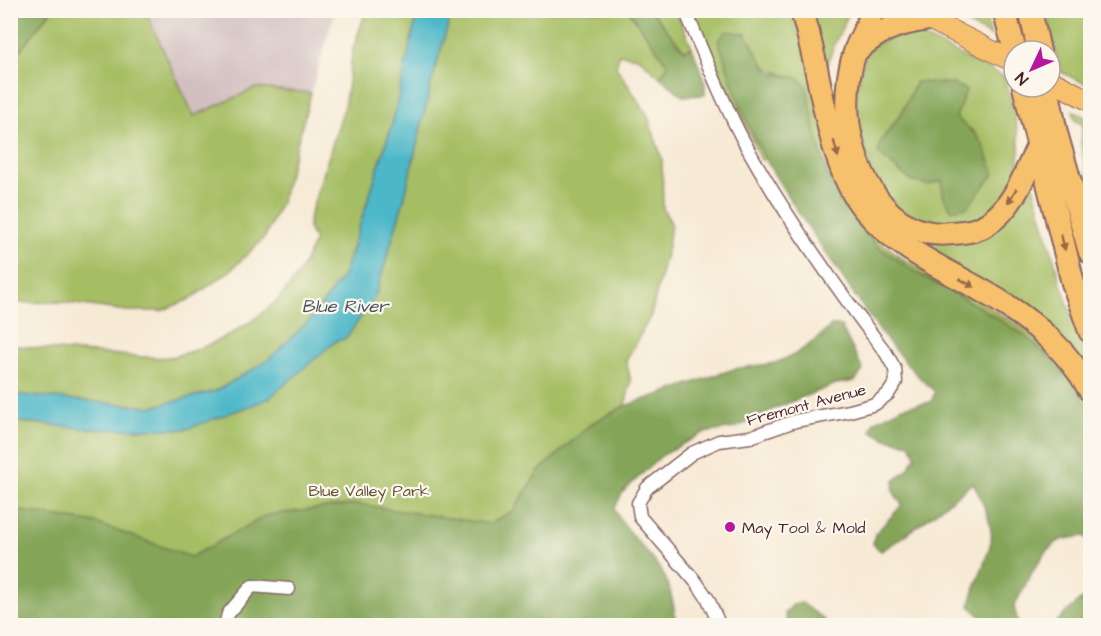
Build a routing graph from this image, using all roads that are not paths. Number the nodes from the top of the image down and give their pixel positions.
1 (685, 10) edge
2 (801, 10) edge
3 (860, 10) edge
4 (872, 10) edge
5 (1030, 10) edge
6 (1004, 13) edge
7 (919, 15) edge
8 (1012, 39) edge
9 (1037, 39) edge
10 (855, 52) junction
11 (1002, 56) edge
12 (1062, 86) edge
13 (1028, 99) edge
14 (1047, 99) edge
15 (1090, 101) edge
16 (826, 109) junction
17 (1048, 139) junction
18 (1090, 252) edge
19 (1090, 331) edge
20 (1090, 390) edge
21 (289, 590) dead end
22 (226, 620) edge
23 (720, 626) edge

1 - 23 street, Fremont Avenue
2 - 16 highway
3 - 16 highway
4 - 10 highway
5 - 9 highway
6 - 8 highway
7 - 10 highway
7 - 11 main road
17 -> 10 highway
12 - 15 main road
13 - 17 highway
14 - 17 highway
16 -> 20 highway
17 - 18 highway
17 -> 19 highway
21 - 22 street

